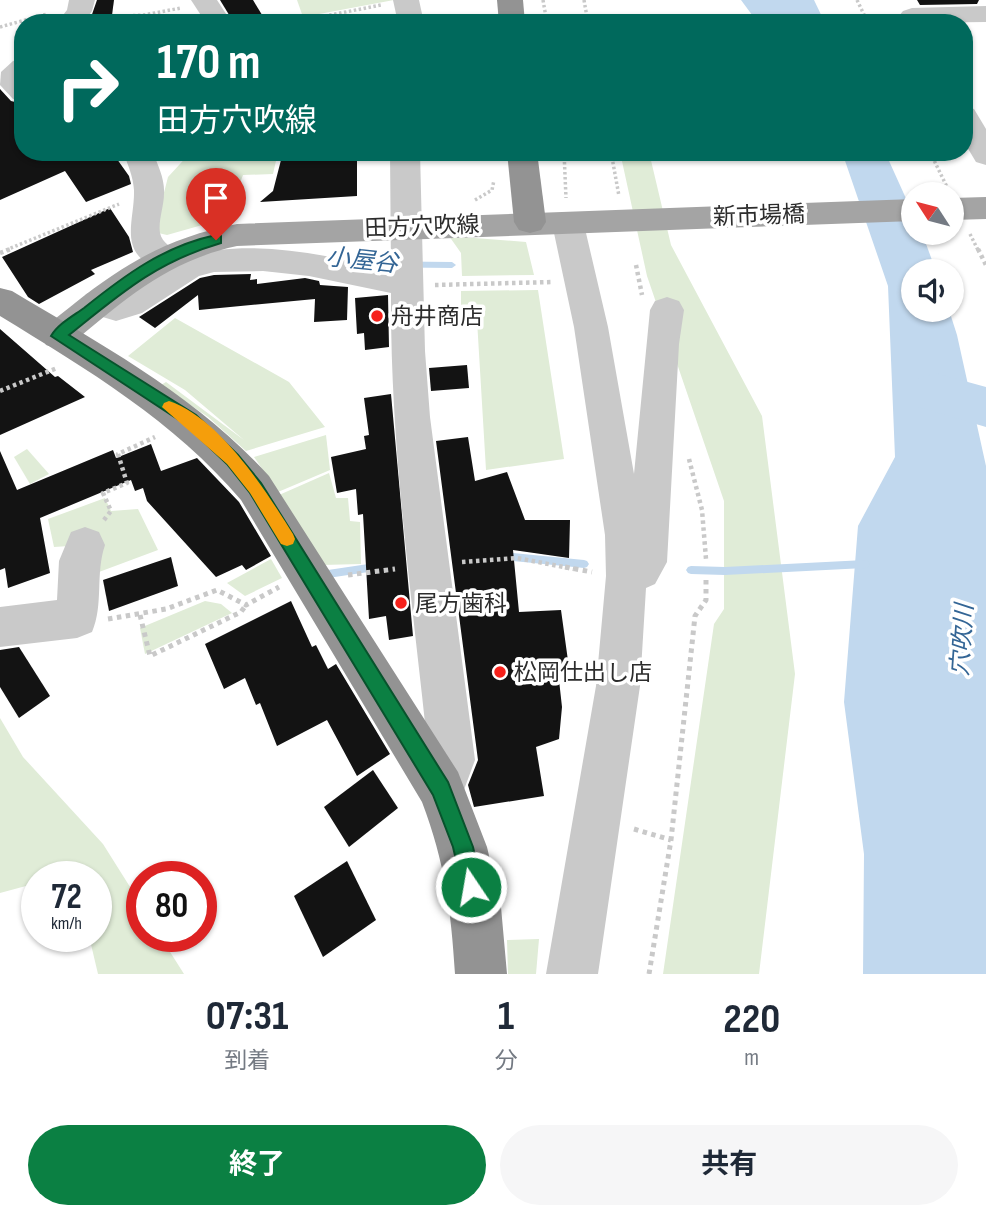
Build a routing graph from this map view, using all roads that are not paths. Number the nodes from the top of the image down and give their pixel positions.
1 (909, 13) edge
2 (986, 14) edge
3 (973, 131) edge
4 (986, 155) edge
5 (141, 161) edge
6 (405, 161) edge
7 (523, 161) edge
8 (901, 210) edge
9 (590, 212) junction
10 (530, 222) junction
11 (164, 258) junction
12 (407, 274) junction
13 (0, 300) edge
14 (98, 303) junction
15 (667, 310) dead end
16 (72, 344) junction
17 (85, 545) road end
18 (625, 597) junction
19 (0, 627) edge
20 (441, 789) junction
21 (481, 974) edge
22 (572, 974) edge

1 - 2 street
3 - 4 street
5 - 11 street
6 - 12 street
7 - 10 highway
8 - 9 main road, 新市場橋
9 - 10 main road, 田方穴吹線
9 - 18 street
10 - 11 main road, 田方穴吹線
11 - 14 main road, 田方穴吹線
12 - 14 street
12 - 20 street
13 - 16 highway
14 - 16 main road, 田方穴吹線
15 - 18 street
16 - 20 highway
17 - 19 street
18 - 22 street
20 - 21 highway

